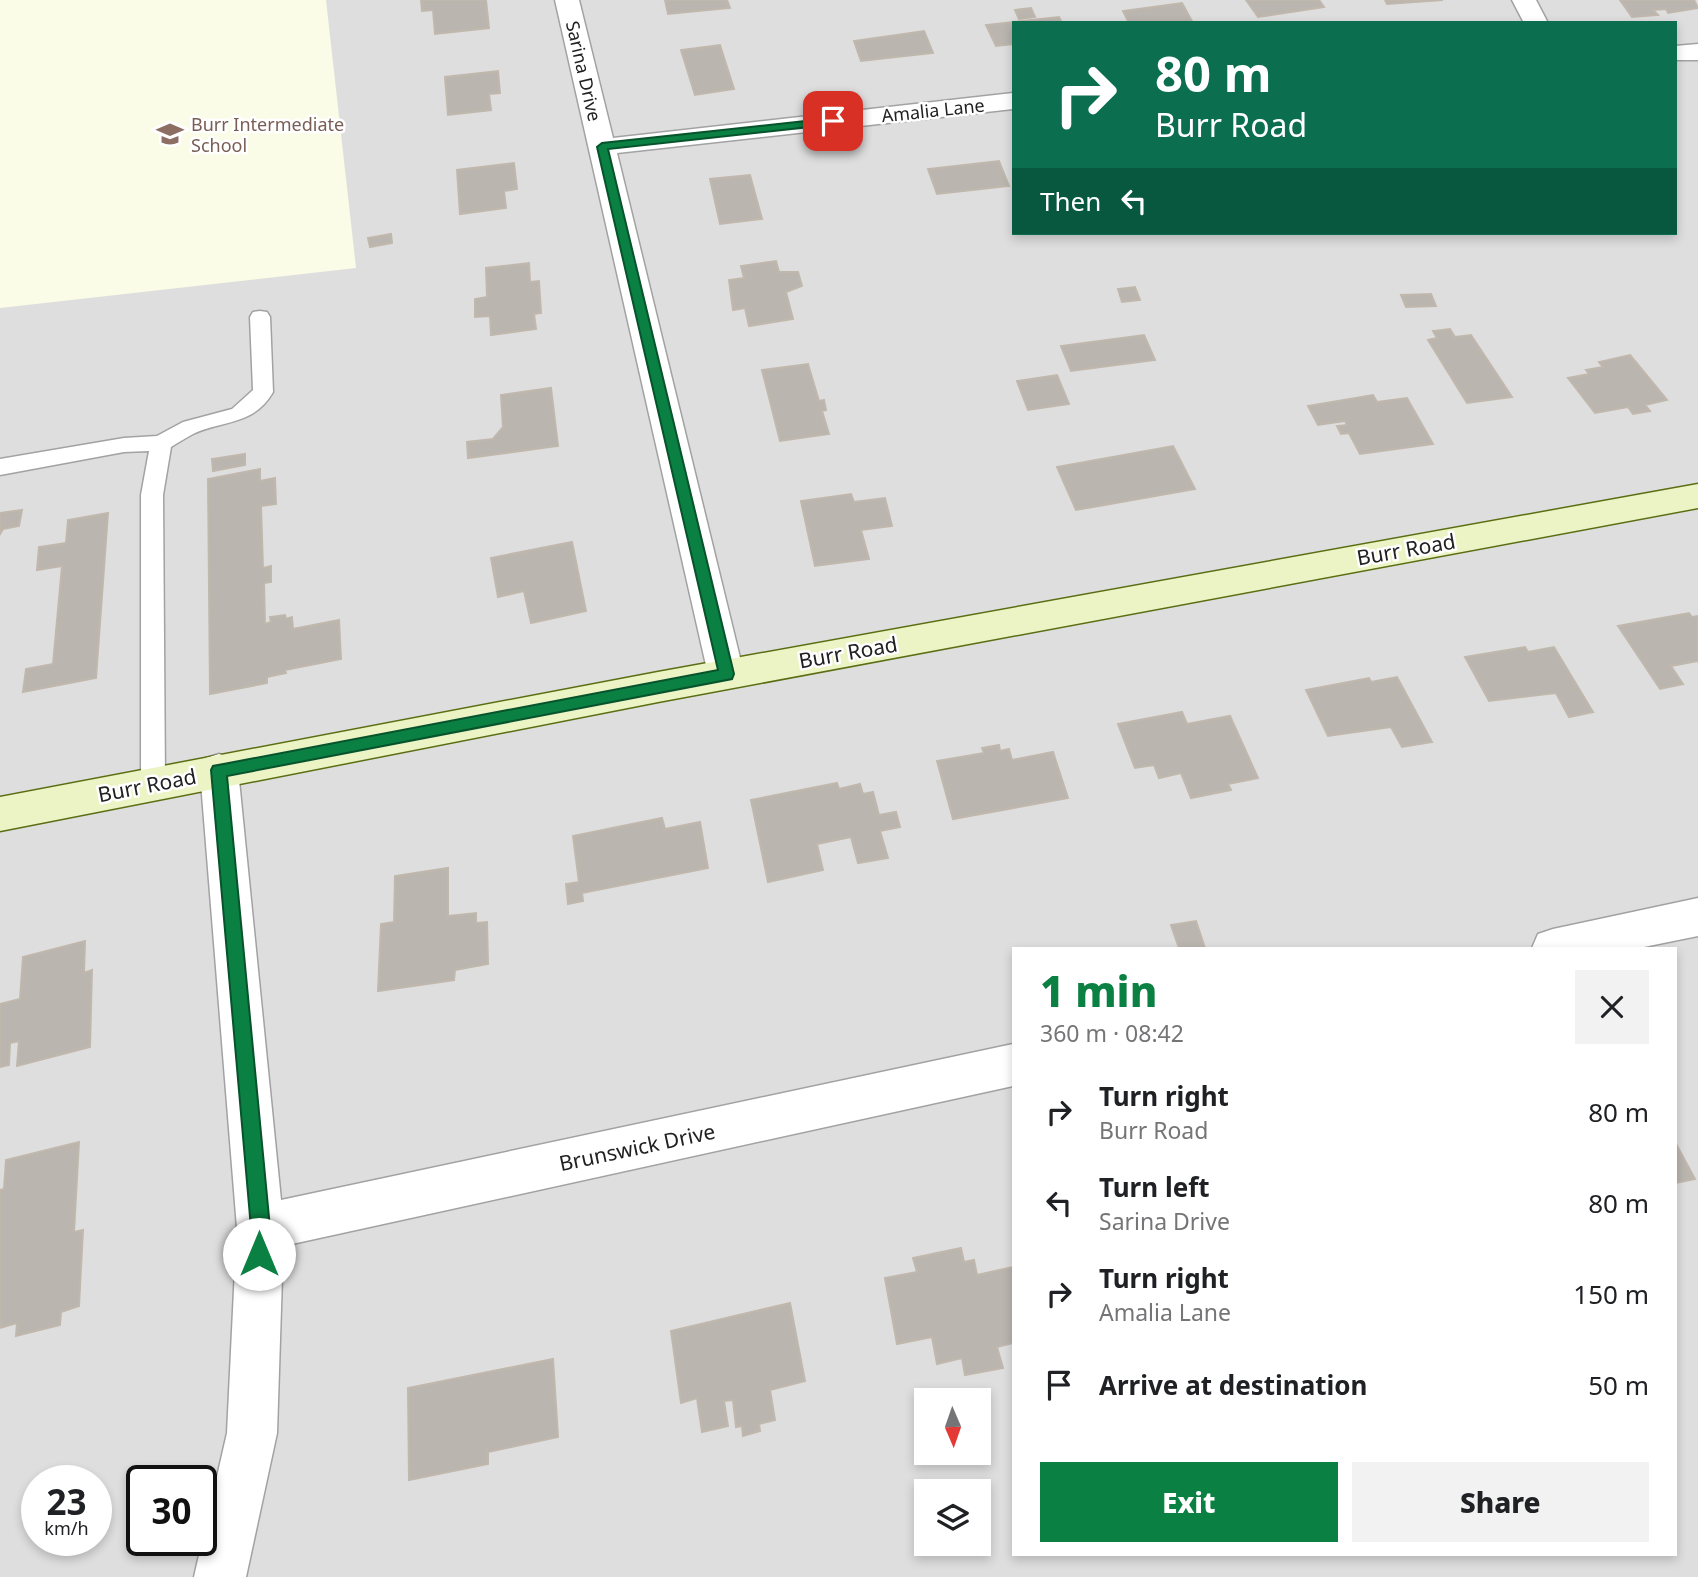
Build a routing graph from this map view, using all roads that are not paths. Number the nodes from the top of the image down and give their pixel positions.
1 (567, 0) edge
2 (1524, 0) edge
3 (1535, 21) edge
4 (1698, 52) edge
5 (1677, 53) edge
6 (1012, 101) edge
7 (602, 147) junction
8 (260, 317) dead end
9 (160, 443) junction
10 (0, 467) edge
11 (1698, 496) edge
12 (726, 674) junction
13 (219, 770) junction
14 (153, 783) junction
15 (0, 814) edge
16 (1698, 917) edge
17 (1558, 947) edge
18 (1012, 1065) edge
19 (260, 1228) junction
20 (220, 1577) edge

1 - 7 street, Sarina Drive
2 - 3 street
4 - 5 street
6 - 7 street, Amalia Lane
7 - 12 street, Sarina Drive
8 - 9 lane
9 - 10 lane
9 - 14 lane
11 - 12 street, Burr Road
12 - 13 street, Burr Road
13 - 14 street, Burr Road
13 - 19 street
14 - 15 street, Burr Road
16 - 17 street
18 - 19 street, Brunswick Drive
19 - 20 street

